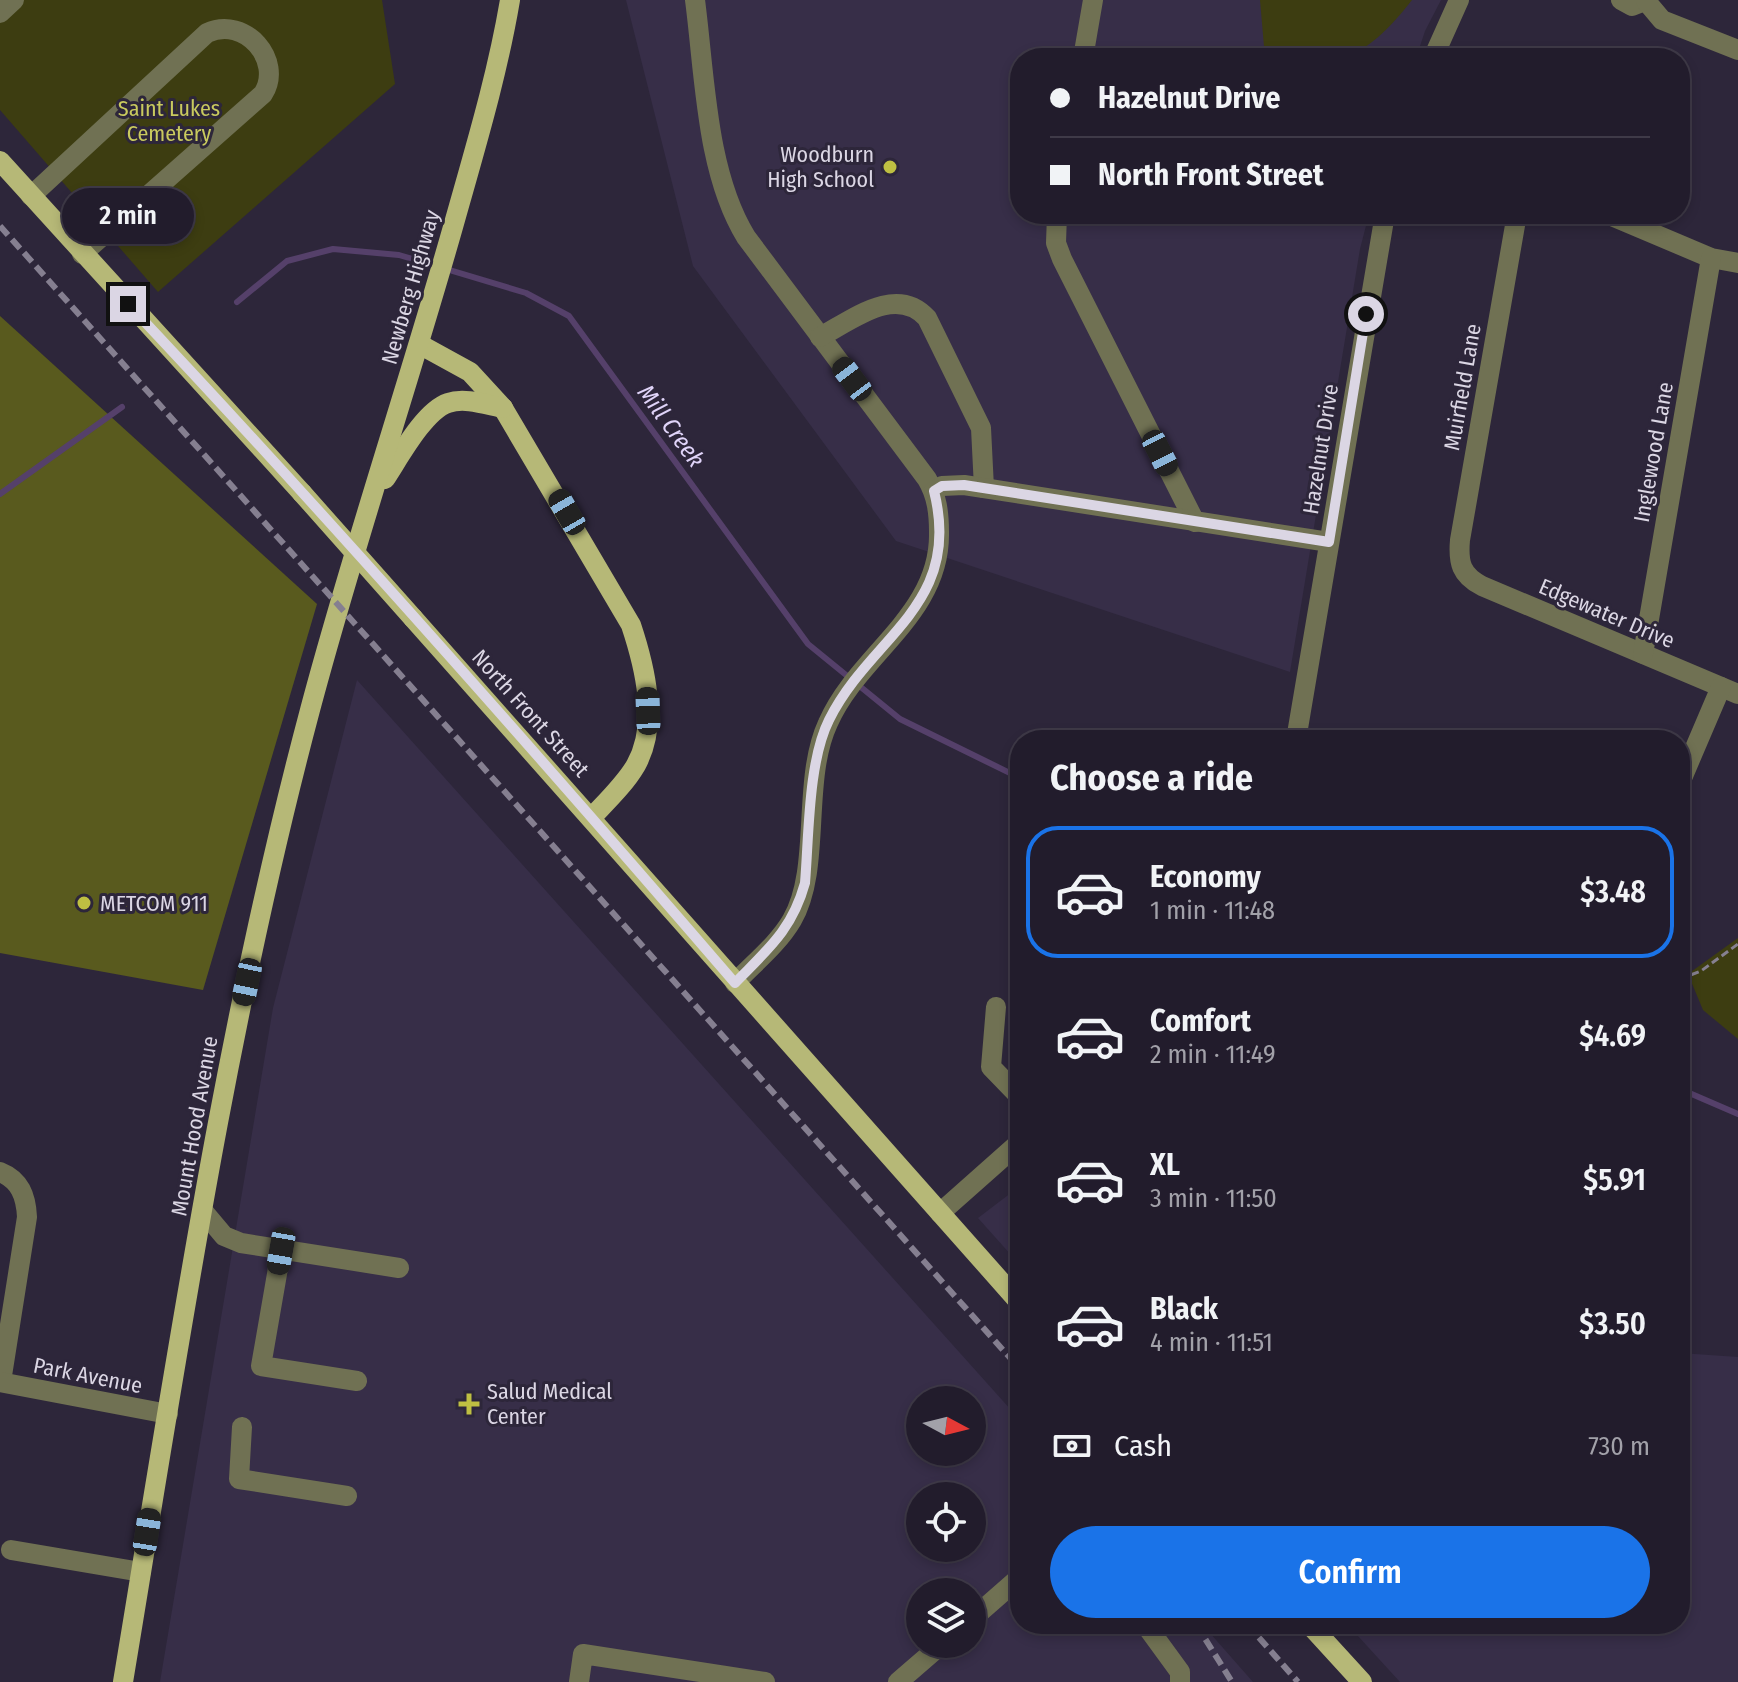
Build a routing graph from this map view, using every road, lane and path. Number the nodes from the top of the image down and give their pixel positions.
1 (14, 0) edge
2 (510, 0) edge
3 (695, 0) edge
4 (1093, 0) edge
5 (1459, 0) edge
6 (1621, 0) edge
7 (1647, 0) edge
8 (0, 13) edge
9 (1085, 48) edge
10 (1437, 48) edge
11 (1738, 50) edge
12 (0, 161) edge
13 (31, 196) junction
14 (1057, 224) edge
15 (1383, 224) edge
16 (1515, 224) edge
17 (1631, 224) edge
18 (82, 254) junction
19 (1711, 258) junction
20 (1738, 263) edge
21 (820, 337) junction
22 (419, 344) junction
23 (503, 408) junction
24 (984, 488) junction
25 (934, 491) junction
26 (372, 498) junction
27 (1195, 522) junction
28 (1329, 542) junction
29 (1461, 569) joint
30 (345, 585) joint
31 (1643, 654) junction
32 (1729, 690) edge
33 (1298, 730) edge
34 (1690, 764) edge
35 (592, 817) junction
36 (1738, 944) edge
37 (1690, 975) edge
38 (735, 983) junction
39 (996, 1007) dead end
40 (1010, 1087) edge
41 (1010, 1151) edge
42 (0, 1172) edge
43 (203, 1211) junction
44 (940, 1213) junction
45 (281, 1251) junction
46 (399, 1268) dead end
47 (1010, 1292) edge
48 (357, 1381) dead end
49 (1, 1382) edge
50 (168, 1414) junction
51 (242, 1427) dead end
52 (347, 1496) dead end
53 (11, 1550) dead end
54 (141, 1572) junction
55 (1010, 1586) edge
56 (986, 1607) edge
57 (1152, 1634) edge
58 (1318, 1634) edge
59 (926, 1658) edge
60 (123, 1682) edge
61 (579, 1682) edge
62 (765, 1682) edge
63 (898, 1682) edge
64 (1180, 1682) edge
65 (1362, 1682) edge

1 - 8 street
2 - 22 main road, Newberg Highway
3 - 21 street
4 - 9 street
5 - 10 street
6 - 7 street
7 - 11 street
12 - 13 main road, North Front Street
13 - 18 main road, North Front Street
13 - 18 street
14 - 27 street
15 - 28 street, Hazelnut Drive
16 - 29 street, Muirfield Lane
17 - 19 street
18 - 35 main road, North Front Street, bridge
19 - 20 street
19 - 31 street, Inglewood Lane
21 - 24 street
21 - 25 street
22 - 23 main road
22 - 26 main road, Newberg Highway
23 - 26 main road
23 - 35 main road
24 - 25 street
24 - 27 street
25 - 38 street
26 - 30 main road, Newberg Highway
27 - 28 street
28 - 33 street, Hazelnut Drive
29 - 31 street, Edgewater Drive
30 - 43 main road, Mount Hood Avenue
31 - 32 street, Edgewater Drive
32 - 34 street
35 - 38 main road, North Front Street
36 - 37 path
38 - 44 main road, North Front Street
39 - 40 street
41 - 44 street
42 - 49 street
43 - 45 street
43 - 50 main road, Mount Hood Avenue
44 - 47 main road, North Front Street
45 - 46 street
45 - 48 street
49 - 50 street, Park Avenue
50 - 54 main road, Mount Hood Avenue
51 - 52 street
53 - 54 street
54 - 60 main road, Mount Hood Avenue
55 - 56 street
57 - 64 street
58 - 65 main road
59 - 63 street
61 - 62 street

